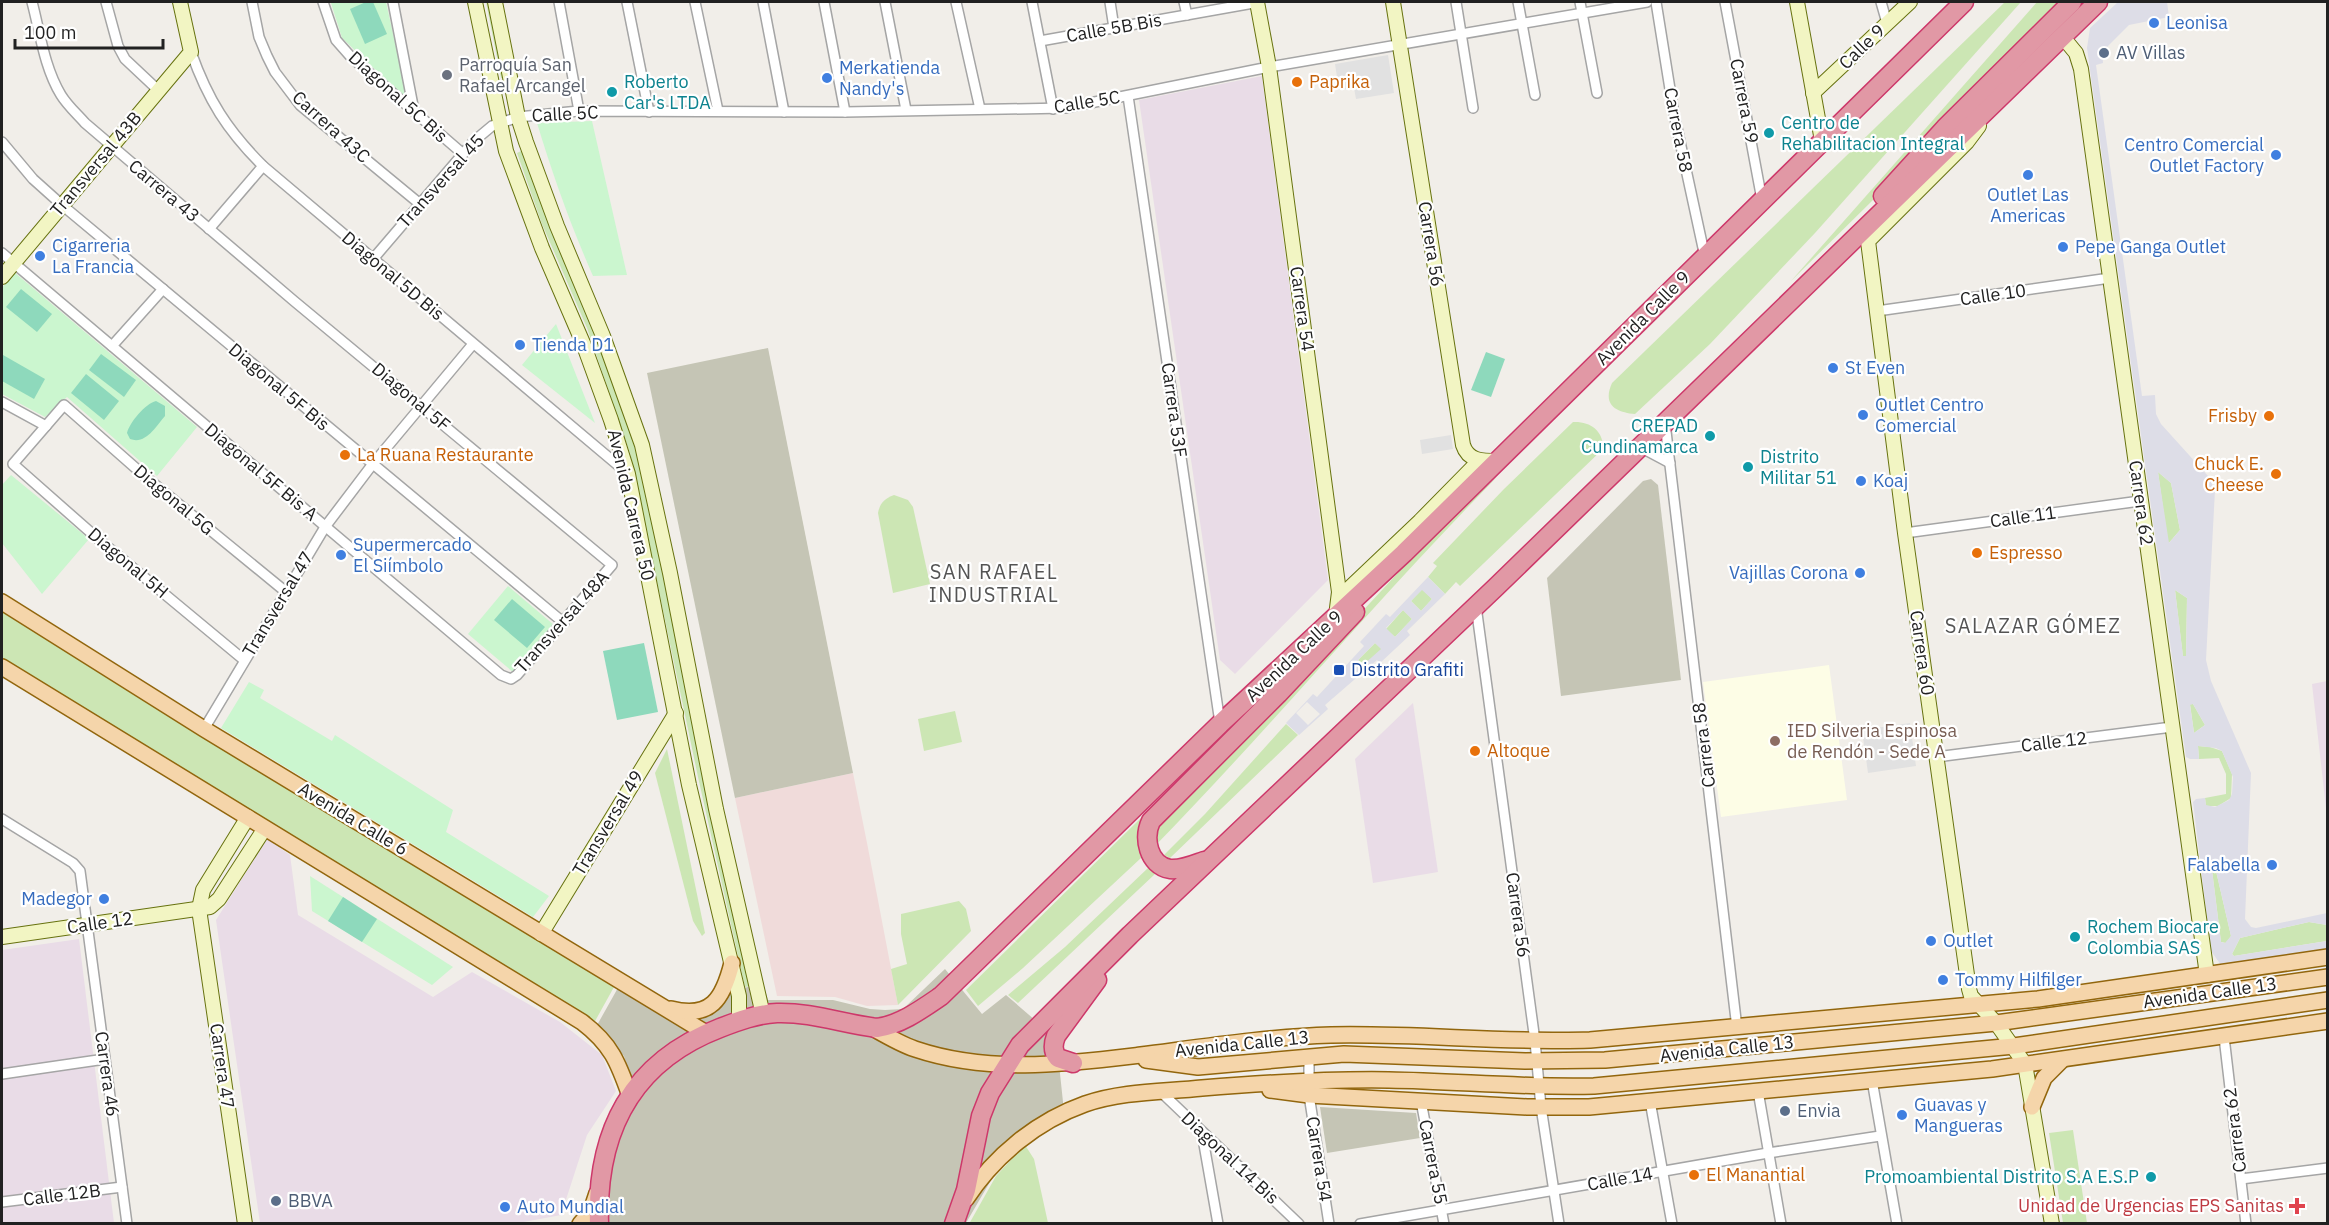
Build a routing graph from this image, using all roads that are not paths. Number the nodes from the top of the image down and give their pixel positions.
1 (33, 2) edge
2 (106, 2) edge
3 (180, 2) edge
4 (252, 2) edge
5 (322, 2) edge
6 (393, 2) edge
7 (475, 2) edge
8 (495, 2) edge
9 (559, 2) edge
10 (627, 2) edge
11 (695, 2) edge
12 (763, 2) edge
13 (824, 2) edge
14 (885, 2) edge
15 (956, 2) edge
16 (1032, 2) edge
17 (1110, 2) edge
18 (1184, 2) edge
19 (1258, 2) edge
20 (1393, 2) edge
21 (1456, 2) edge
22 (1518, 2) edge
23 (1580, 2) edge
24 (1647, 2) edge
25 (1656, 2) edge
26 (1725, 2) edge
27 (1797, 2) edge
28 (1881, 2) edge
29 (1910, 2) edge
30 (1964, 2) edge
31 (2072, 2) edge
32 (2098, 2) edge
33 (1582, 13) junction
34 (1187, 15) junction
35 (1522, 23) junction
36 (1887, 23) junction
37 (1114, 28) junction
38 (1461, 34) junction
39 (2062, 36) junction
40 (1040, 41) junction
41 (1400, 44) junction
42 (191, 52) junction
43 (1269, 67) junction
44 (158, 90) junction
45 (2004, 92) junction
46 (1597, 93) dead end
47 (1814, 93) junction
48 (1535, 95) dead end
49 (1128, 96) junction
50 (1473, 108) dead end
51 (980, 109) junction
52 (1053, 109) junction
53 (906, 110) junction
54 (414, 111) junction
55 (579, 111) junction
56 (718, 111) junction
57 (649, 112) junction
58 (784, 112) junction
59 (845, 112) junction
60 (518, 117) junction
61 (500, 123) junction
62 (1822, 141) junction
63 (2, 142) edge
64 (111, 147) junction
65 (462, 153) junction
66 (263, 166) junction
67 (1762, 200) junction
68 (420, 204) junction
69 (62, 205) junction
70 (209, 229) junction
71 (1868, 241) junction
72 (2, 253) edge
73 (1705, 257) junction
74 (373, 260) junction
75 (13, 263) junction
76 (1816, 276) junction
77 (2, 277) edge
78 (2110, 278) junction
79 (162, 289) junction
80 (1877, 311) junction
81 (473, 344) junction
82 (112, 346) junction
83 (2, 402) edge
84 (421, 405) junction
85 (1665, 423) junction
86 (46, 426) junction
87 (1640, 447) junction
88 (1479, 461) junction
89 (1498, 461) junction
90 (1670, 463) junction
91 (372, 465) junction
92 (628, 474) junction
93 (2140, 501) junction
94 (325, 526) junction
95 (1905, 533) junction
96 (1404, 554) junction
97 (612, 565) joint
98 (286, 592) junction
99 (1340, 597) junction
100 (2, 602) edge
101 (1476, 606) junction
102 (1336, 616) junction
103 (564, 623) junction
104 (244, 660) junction
105 (2, 667) edge
106 (511, 679) joint
107 (675, 713) junction
108 (1220, 724) junction
109 (2172, 727) junction
110 (204, 729) junction
111 (1936, 757) junction
112 (248, 817) junction
113 (2, 819) edge
114 (265, 828) junction
115 (1208, 860) junction
116 (199, 909) junction
117 (86, 925) junction
118 (541, 934) junction
119 (1130, 935) junction
120 (2, 937) edge
121 (2328, 957) edge
122 (732, 963) junction
123 (2201, 976) junction
124 (2328, 977) edge
125 (2165, 999) junction
126 (2328, 1000) edge
127 (1977, 1004) junction
128 (659, 1005) junction
129 (763, 1015) junction
130 (739, 1021) junction
131 (2328, 1021) edge
132 (1996, 1023) junction
133 (2164, 1025) junction
134 (871, 1027) junction
135 (1737, 1028) junction
136 (706, 1034) junction
137 (1419, 1037) junction
138 (2224, 1037) junction
139 (2199, 1040) junction
140 (1535, 1041) junction
141 (1767, 1045) junction
142 (2014, 1046) junction
143 (1309, 1056) junction
144 (1124, 1057) junction
145 (1450, 1058) junction
146 (105, 1059) junction
147 (2062, 1060) junction
148 (1537, 1061) junction
149 (1073, 1063) junction
150 (1007, 1064) junction
151 (2025, 1064) junction
152 (1759, 1070) junction
153 (2, 1074) edge
154 (1872, 1080) junction
155 (1539, 1086) junction
156 (1309, 1088) junction
157 (1161, 1092) junction
158 (1751, 1092) junction
159 (630, 1096) junction
160 (1421, 1101) junction
161 (1650, 1101) junction
162 (1541, 1107) junction
163 (2032, 1107) junction
164 (1202, 1133) junction
165 (1880, 1136) junction
166 (1768, 1153) junction
167 (2328, 1168) edge
168 (1664, 1171) junction
169 (2241, 1179) junction
170 (599, 1186) junction
171 (122, 1187) junction
172 (1554, 1191) junction
173 (2, 1202) edge
174 (1442, 1211) junction
175 (955, 1219) edge
176 (128, 1224) edge
177 (245, 1224) edge
178 (580, 1224) edge
179 (599, 1224) edge
180 (609, 1224) edge
181 (1218, 1224) edge
182 (1299, 1224) edge
183 (1329, 1224) edge
184 (1360, 1224) edge
185 (1444, 1224) edge
186 (1559, 1224) edge
187 (1672, 1224) edge
188 (1781, 1224) edge
189 (1897, 1224) edge
190 (2052, 1224) edge
191 (2246, 1224) edge

1 - 64 street, Carrera 43
2 - 44 street
3 - 42 street
4 - 68 street, Carrera 43C
5 - 54 street, Diagonal 5C Bis
6 - 54 street
7 - 61 street, Avenida Carrera 50
8 - 60 street, Avenida Carrera 50
9 - 55 street
10 - 57 street
11 - 56 street
12 - 58 street
13 - 59 street
14 - 53 street
15 - 51 street
16 - 40 street
17 - 37 street
18 - 34 street
19 - 34 street, Calle 5B Bis
19 - 43 street, Carrera 54
20 - 41 street, Carrera 56
21 - 38 street
22 - 35 street
23 - 33 street
24 - 33 street, Calle 5C
25 - 73 street, Carrera 58
26 - 67 street, Carrera 59
27 - 47 street
28 - 36 street
29 - 36 street, Calle 9
30 - 62 highway, Avenida Calle 9
31 - 76 highway
32 - 39 highway
33 - 35 street, Calle 5C
33 - 46 street
34 - 37 street, Calle 5B Bis
35 - 38 street, Calle 5C
35 - 48 street
36 - 47 street, Calle 9
37 - 40 street, Calle 5B Bis
38 - 41 street, Calle 5C
38 - 50 street
39 - 45 highway
39 - 78 street, Carrera 62
40 - 52 street
41 - 43 street, Calle 5C
41 - 88 street, Carrera 56
42 - 44 street, Transversal 43B
42 - 66 street, Diagonal 5D Bis
43 - 49 street, Calle 5C
43 - 99 street, Carrera 54
44 - 64 street, Transversal 43B
45 - 71 street
45 - 76 highway
47 - 62 street
49 - 52 street, Calle 5C
49 - 108 street, Carrera 53F
51 - 52 street, Calle 5C
51 - 53 street, Calle 5C
53 - 59 street, Calle 5C
54 - 65 street, Diagonal 5C Bis
55 - 57 street, Calle 5C
55 - 60 street, Calle 5C
56 - 57 street, Calle 5C
56 - 58 street, Calle 5C
58 - 59 street, Calle 5C
60 - 61 street, Transversal 45
60 - 129 street, Avenida Carrera 50
61 - 65 street, Transversal 45
61 - 92 street, Avenida Carrera 50
62 - 67 highway, Avenida Calle 9
63 - 69 street, Diagonal 5F Bis
64 - 69 street, Transversal 43B
64 - 70 street, Carrera 43
65 - 68 street, Transversal 45
66 - 70 street
66 - 74 street, Diagonal 5D Bis
67 - 73 highway, Avenida Calle 9
68 - 74 street, Transversal 45
69 - 75 street, Transversal 43B
69 - 79 street, Diagonal 5F Bis
70 - 84 street, Diagonal 5F
71 - 76 highway
71 - 80 street, Carrera 60
72 - 75 street, Diagonal 5F Bis A
73 - 89 highway, Avenida Calle 9
74 - 81 street, Diagonal 5D Bis
75 - 77 street, Transversal 43B
75 - 82 street, Diagonal 5F Bis A
76 - 85 highway
78 - 80 street, Calle 10
78 - 93 street, Carrera 62
79 - 82 street
79 - 91 street, Diagonal 5F Bis
80 - 95 street, Carrera 60
81 - 84 street, Transversal 47
81 - 92 street, Diagonal 5D Bis
82 - 94 street, Diagonal 5F Bis A
83 - 86 street
84 - 91 street, Transversal 47
84 - 97 street, Diagonal 5F
85 - 87 highway
85 - 90 street, Carrera 58
86 - 98 street, Diagonal 5G
86 - 104 street, Diagonal 5H
87 - 90 street
87 - 101 highway
88 - 89 street
88 - 99 street
89 - 96 highway, Avenida Calle 9
90 - 135 street, Carrera 58
91 - 94 street, Transversal 47
91 - 103 street, Diagonal 5F Bis
92 - 107 street, Avenida Carrera 50
93 - 95 street, Calle 11
93 - 109 street, Carrera 62
94 - 98 street, Transversal 47
94 - 106 street, Diagonal 5F Bis A
95 - 111 street, Carrera 60
96 - 102 highway, Avenida Calle 9
96 - 115 highway
97 - 103 street, Transversal 48A
98 - 104 street, Transversal 47
99 - 102 street, Carrera 54
100 - 110 main road, Avenida Calle 6
101 - 115 highway
101 - 140 street, Carrera 56
102 - 108 highway, Avenida Calle 9
103 - 106 street, Transversal 48A
104 - 110 street, Transversal 47
105 - 112 main road
107 - 118 street, Transversal 49
107 - 122 street, Avenida Carrera 50
108 - 134 highway, Avenida Calle 9
109 - 111 street, Calle 12
109 - 123 street, Carrera 62
110 - 118 main road, Avenida Calle 6
111 - 127 street, Carrera 60
112 - 114 main road
112 - 116 street, Carrera 47
113 - 117 street, Carrera 46
114 - 116 street
114 - 159 main road
115 - 119 highway
116 - 117 street, Calle 12
116 - 177 street, Carrera 47
117 - 120 street, Calle 12
117 - 146 street, Carrera 46
118 - 128 main road, Avenida Calle 6
119 - 149 highway
119 - 150 highway
121 - 123 main road, Avenida Calle 13
122 - 128 main road
122 - 130 street, Avenida Carrera 50
123 - 125 main road
123 - 127 main road, Avenida Calle 13
124 - 125 main road, Avenida Calle 13
125 - 132 main road, Avenida Calle 13
126 - 133 main road, Avenida Calle 13
127 - 132 street, Carrera 60
127 - 135 main road, Avenida Calle 13
128 - 136 main road, Avenida Calle 6
129 - 130 highway, Avenida Calle 9
129 - 134 highway, Avenida Calle 9
130 - 136 highway, Avenida Calle 9
131 - 138 main road, Avenida Calle 13
132 - 141 main road, Avenida Calle 13
132 - 142 street, Carrera 60
133 - 139 main road
133 - 142 main road, Avenida Calle 13
134 - 150 main road, Avenida Calle 13
135 - 140 main road, Avenida Calle 13
135 - 141 main road
136 - 159 highway, Avenida Calle 9
137 - 140 main road, Avenida Calle 13
137 - 144 main road, Avenida Calle 13
137 - 145 main road
138 - 139 main road, Avenida Calle 13
138 - 169 street, Carrera 62
139 - 147 main road, Avenida Calle 13
140 - 148 street, Carrera 56
141 - 148 main road, Avenida Calle 13
142 - 151 street, Carrera 60
142 - 152 main road, Avenida Calle 13
143 - 144 main road, Avenida Calle 13
143 - 145 main road, Avenida Calle 13
143 - 156 street, Carrera 54
144 - 149 main road, Avenida Calle 13
145 - 148 main road, Avenida Calle 13
146 - 153 street
146 - 171 street, Carrera 46
147 - 151 main road, Avenida Calle 13
147 - 163 main road
148 - 155 street, Carrera 56
149 - 150 main road, Avenida Calle 13
150 - 175 highway
151 - 154 main road, Avenida Calle 13
151 - 163 street, Carrera 60
152 - 155 main road, Avenida Calle 13
152 - 158 main road
154 - 158 main road, Avenida Calle 13
154 - 165 street
155 - 156 main road, Avenida Calle 13
155 - 162 street, Carrera 56
156 - 157 main road, Avenida Calle 13
156 - 160 main road, Avenida Calle 13
156 - 183 street, Carrera 54
157 - 164 street, Diagonal 14 Bis
157 - 175 main road, Avenida Calle 13
158 - 161 main road, Avenida Calle 13
158 - 166 street
159 - 170 highway, Avenida Calle 9
160 - 162 main road, Avenida Calle 13
160 - 174 street, Carrera 55
161 - 162 main road, Avenida Calle 13
161 - 168 street
162 - 172 street, Carrera 56
163 - 190 street, Carrera 60
164 - 181 street
164 - 182 street, Diagonal 14 Bis
165 - 166 street, Calle 14
165 - 189 street
166 - 168 street, Calle 14
166 - 188 street
167 - 169 street
168 - 172 street, Calle 14
168 - 187 street
169 - 191 street, Carrera 62
170 - 178 main road
170 - 179 highway
170 - 180 highway
171 - 173 street, Calle 12B
171 - 176 street, Carrera 46
172 - 174 street, Calle 14
172 - 186 street, Carrera 56
174 - 184 street, Calle 14
174 - 185 street, Carrera 55

